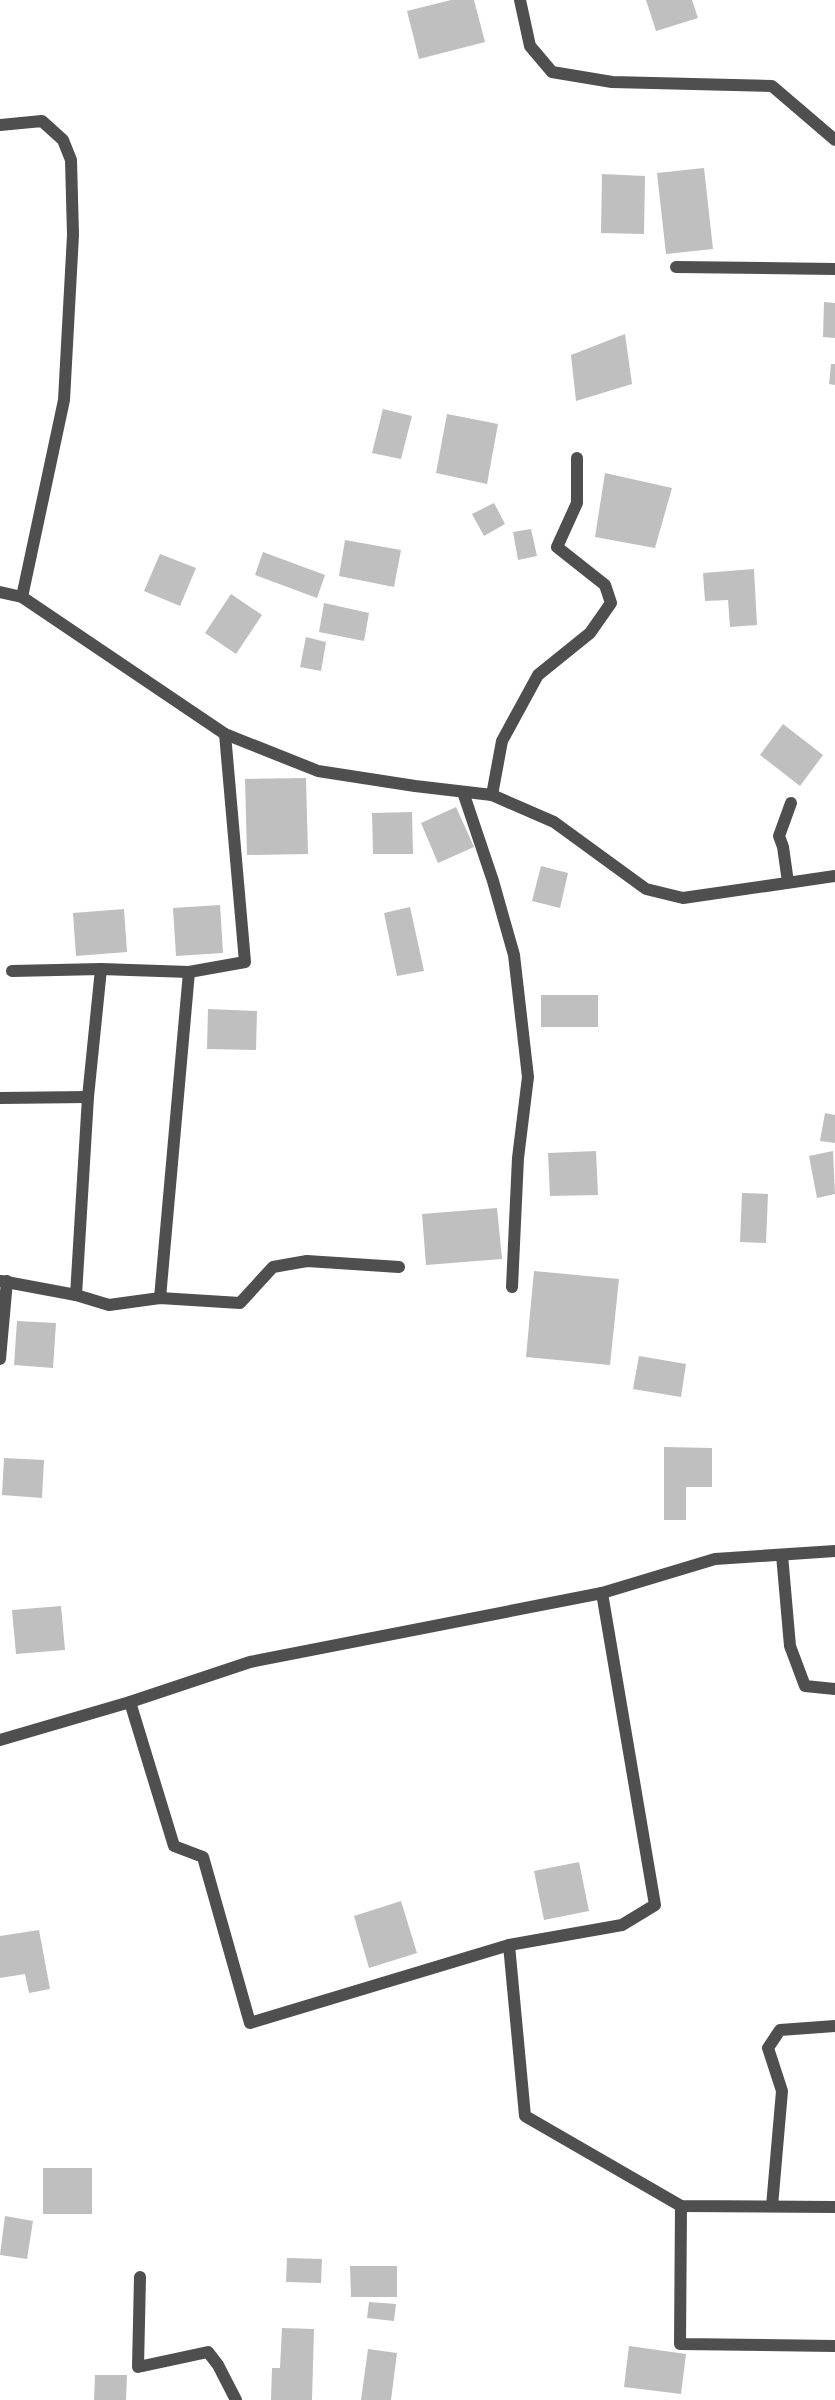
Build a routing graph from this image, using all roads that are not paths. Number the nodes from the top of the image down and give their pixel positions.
1 (520, 0) edge
2 (0, 125) edge
3 (835, 140) edge
4 (676, 267) dead end
5 (835, 269) edge
6 (577, 458) dead end
7 (0, 592) edge
8 (22, 597) junction
9 (225, 734) junction
10 (463, 792) junction
11 (492, 795) junction
12 (791, 803) dead end
13 (835, 876) edge
14 (788, 882) junction
15 (101, 969) junction
16 (12, 971) dead end
17 (189, 972) junction
18 (88, 1097) junction
19 (0, 1098) edge
20 (399, 1267) dead end
21 (3, 1281) edge
22 (512, 1287) dead end
23 (76, 1295) junction
24 (160, 1298) junction
25 (0, 1359) edge
26 (835, 1551) edge
27 (782, 1555) junction
28 (602, 1593) junction
29 (835, 1689) edge
30 (130, 1702) junction
31 (0, 1740) edge
32 (509, 1945) junction
33 (835, 2025) edge
34 (681, 2206) junction
35 (772, 2206) junction
36 (835, 2206) edge
37 (140, 2277) dead end
38 (835, 2346) edge
39 (236, 2400) edge

1 - 3 street
2 - 8 street
4 - 5 street
6 - 11 street
7 - 8 street
8 - 9 street
9 - 10 street
9 - 17 street
10 - 11 street
10 - 22 street
11 - 14 street
12 - 14 street
13 - 14 street
15 - 16 street
15 - 17 street
15 - 18 street
17 - 24 street
18 - 19 street
18 - 23 street
20 - 24 street
21 - 23 street
21 - 25 street
23 - 24 street
26 - 27 street
27 - 28 street
27 - 29 street
28 - 30 street
28 - 32 street
30 - 31 street
30 - 32 street
32 - 34 street
33 - 35 street
34 - 35 street
34 - 38 street
35 - 36 street
37 - 39 street

